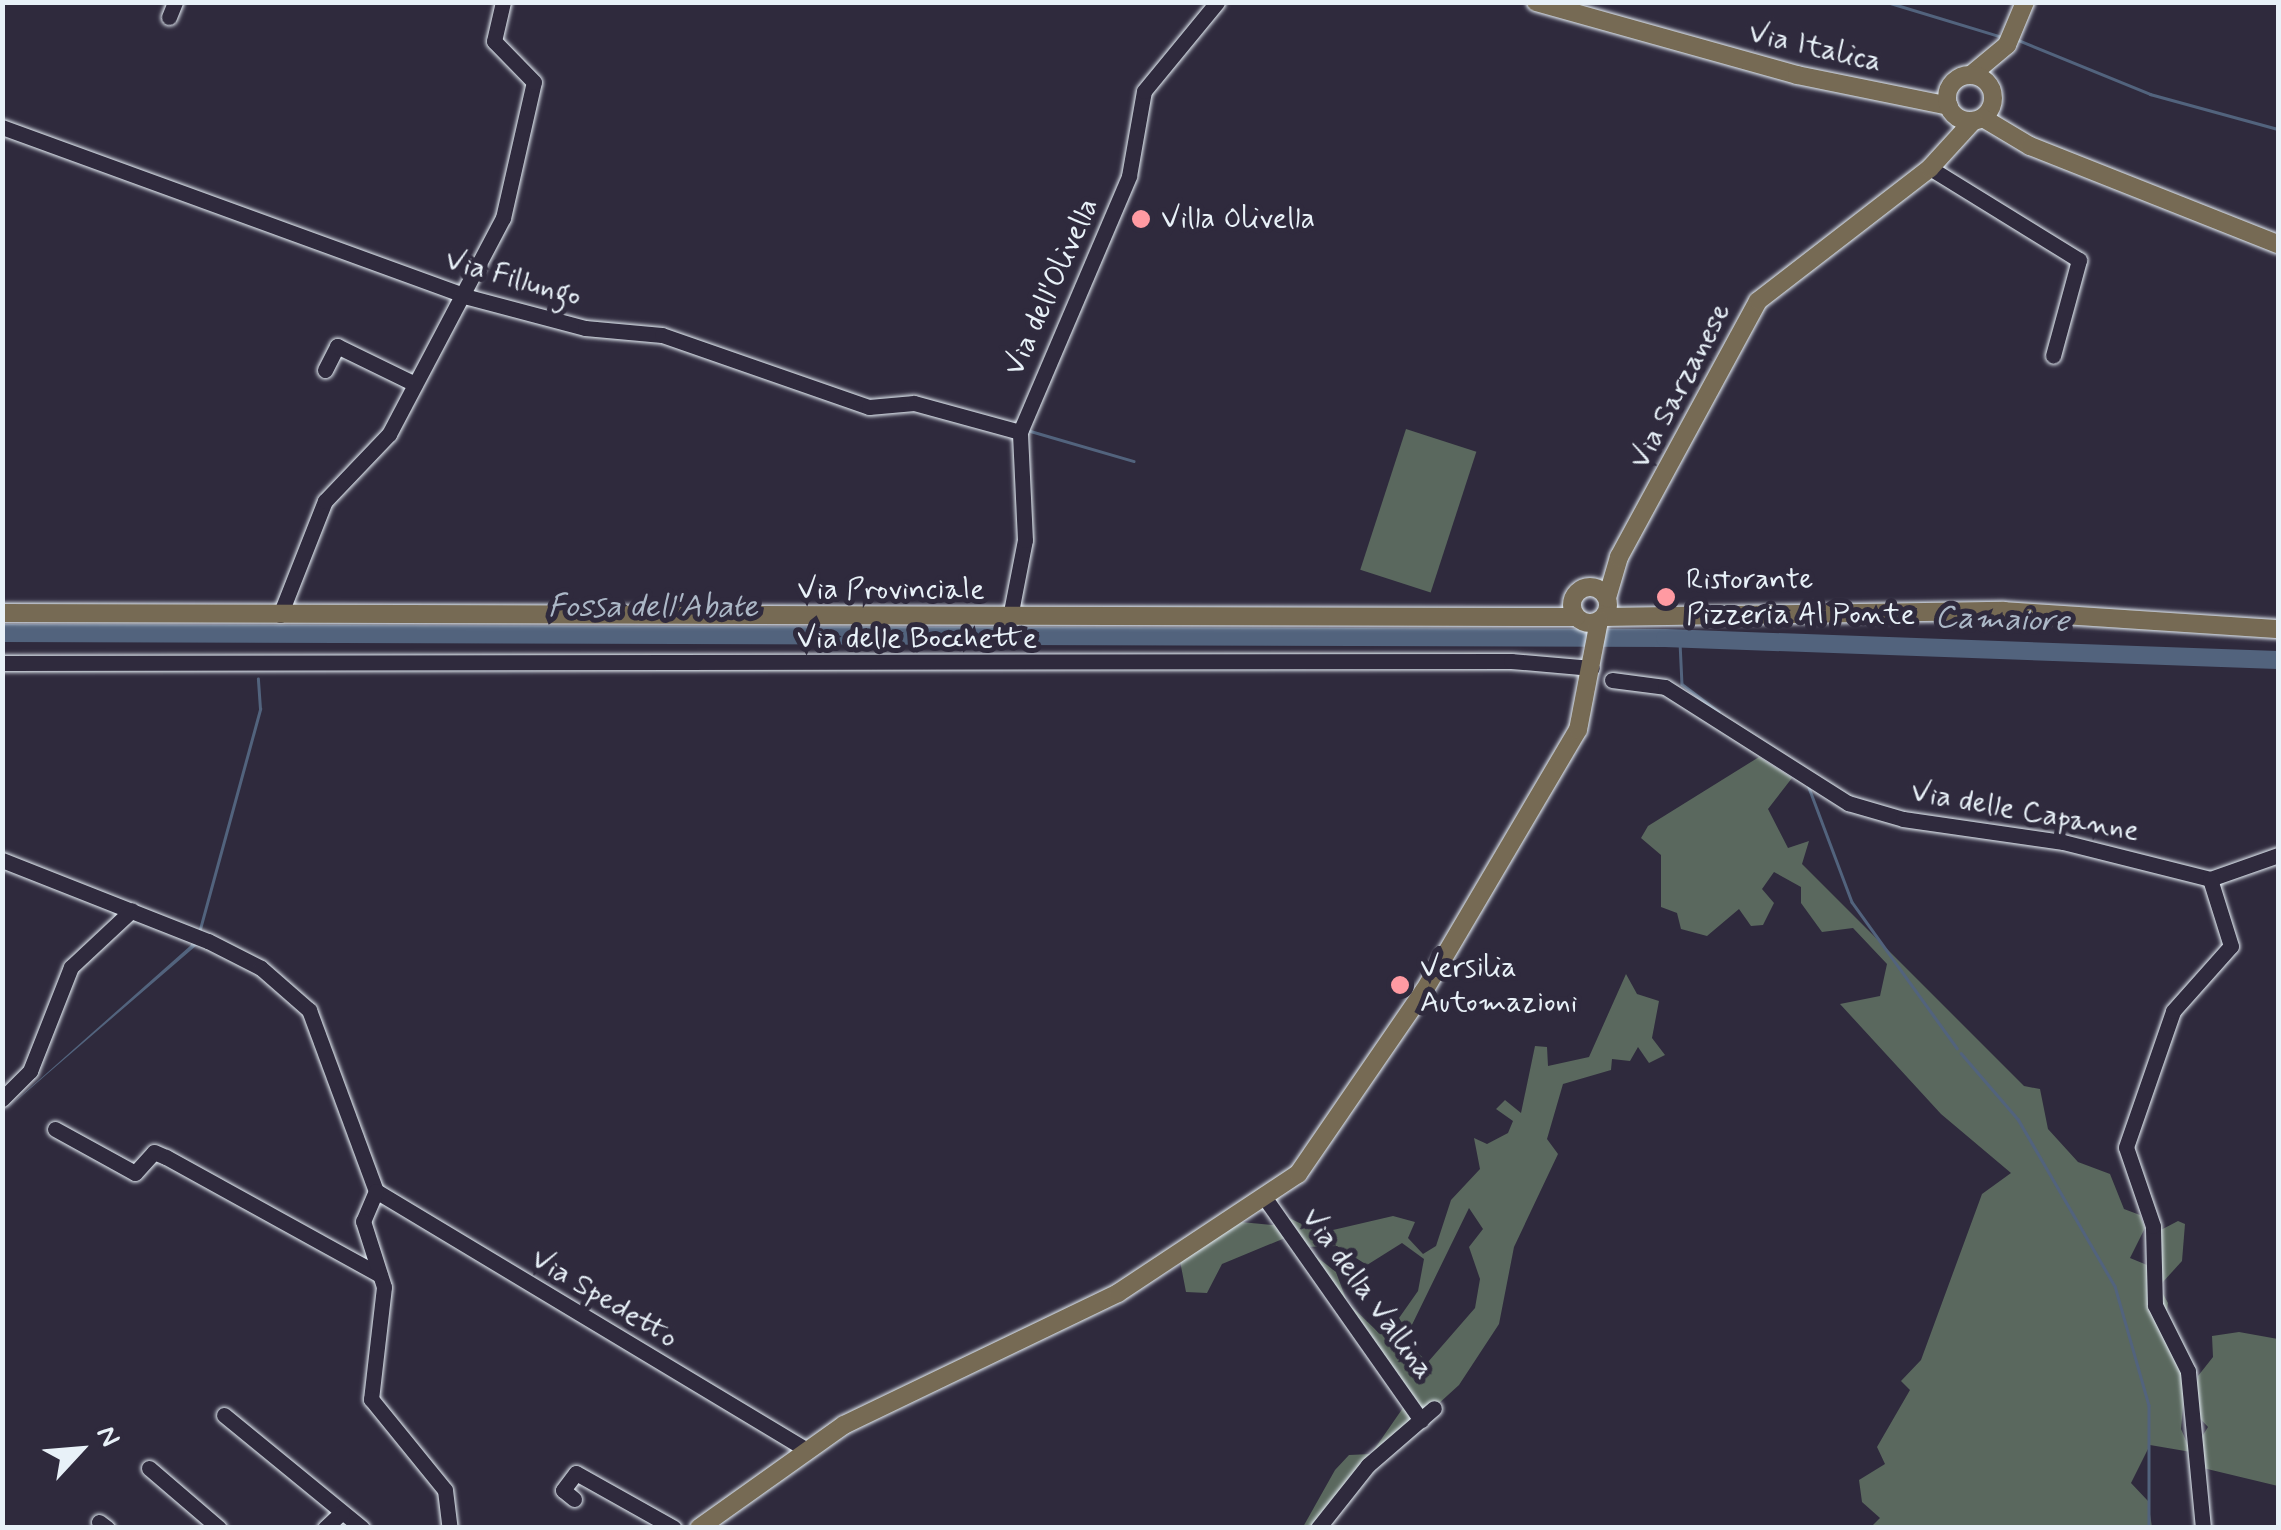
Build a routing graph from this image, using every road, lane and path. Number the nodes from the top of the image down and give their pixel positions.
1 (503, 2) edge
2 (1217, 2) edge
3 (1536, 2) edge
4 (2026, 2) edge
5 (2001, 52) junction
6 (1971, 75) junction
7 (1952, 85) junction
8 (1908, 96) junction
9 (1984, 107) junction
10 (1951, 109) junction
11 (2, 127) edge
12 (1953, 147) junction
13 (1930, 168) junction
14 (2278, 244) edge
15 (468, 297) junction
16 (2053, 356) dead end
17 (324, 370) dead end
18 (413, 382) junction
19 (1020, 432) junction
20 (1618, 557) junction
21 (1581, 590) junction
22 (1539, 610) junction
23 (2, 613) edge
24 (280, 615) junction
25 (1596, 615) junction
26 (1010, 617) junction
27 (2278, 629) edge
28 (2, 662) edge
29 (1592, 672) junction
30 (2278, 854) edge
31 (2, 860) edge
32 (2210, 879) junction
33 (132, 910) junction
34 (2, 1099) edge
35 (54, 1129) dead end
36 (376, 1191) junction
37 (1267, 1201) junction
38 (380, 1275) junction
39 (1434, 1408) dead end
40 (224, 1416) dead end
41 (1421, 1420) junction
42 (808, 1450) junction
43 (149, 1468) dead end
44 (574, 1499) dead end
45 (342, 1512) junction
46 (218, 1528) edge
47 (325, 1528) edge
48 (362, 1528) edge
49 (450, 1528) edge
50 (674, 1528) edge
51 (699, 1528) edge
52 (1318, 1528) edge
53 (2203, 1528) edge

1 - 15 street
2 - 19 street, Via dell'Olivella
3 - 8 main road, Via Italica
4 - 5 main road
5 - 6 main road, Via Italica
5 - 9 main road, Via Sarzanese
6 - 7 main road, Via Italica
6 - 9 main road
7 - 8 main road, Via Italica
7 - 10 main road
8 - 10 main road, Via Italica
9 - 10 main road, Via Italica
9 - 12 main road, Via Sarzanese
9 - 14 main road
10 - 12 main road
11 - 15 street, Via Fillungo
12 - 13 main road, Via Sarzanese
13 - 16 street
13 - 20 main road, Via Sarzanese
15 - 18 street
15 - 19 street, Via Fillungo
17 - 18 street
18 - 24 street
19 - 26 street, Via dell'Olivella
20 - 21 main road, Via Sarzanese
20 - 25 main road, Via Sarzanese
21 - 22 main road, Via Provinciale
21 - 25 main road
21 - 25 main road
22 - 25 main road, Via Provinciale
22 - 26 main road, Via Provinciale
23 - 24 main road, Via Provinciale
24 - 26 main road, Via Provinciale
25 - 27 main road, Via Provinciale
25 - 29 main road
28 - 29 street, Via delle Bocchette
29 - 32 street, Via delle Capanne
29 - 37 main road
30 - 32 street
31 - 33 street
32 - 53 street
33 - 34 street
33 - 36 street
35 - 38 street
36 - 38 street
36 - 42 street, Via Spedetto
37 - 41 street, Via della Vallina
37 - 42 main road
38 - 49 street
39 - 41 street, Via della Vallina
40 - 45 street
41 - 52 street, Via della Vallina
42 - 51 main road
43 - 46 street
44 - 50 street
45 - 47 street
45 - 48 street

